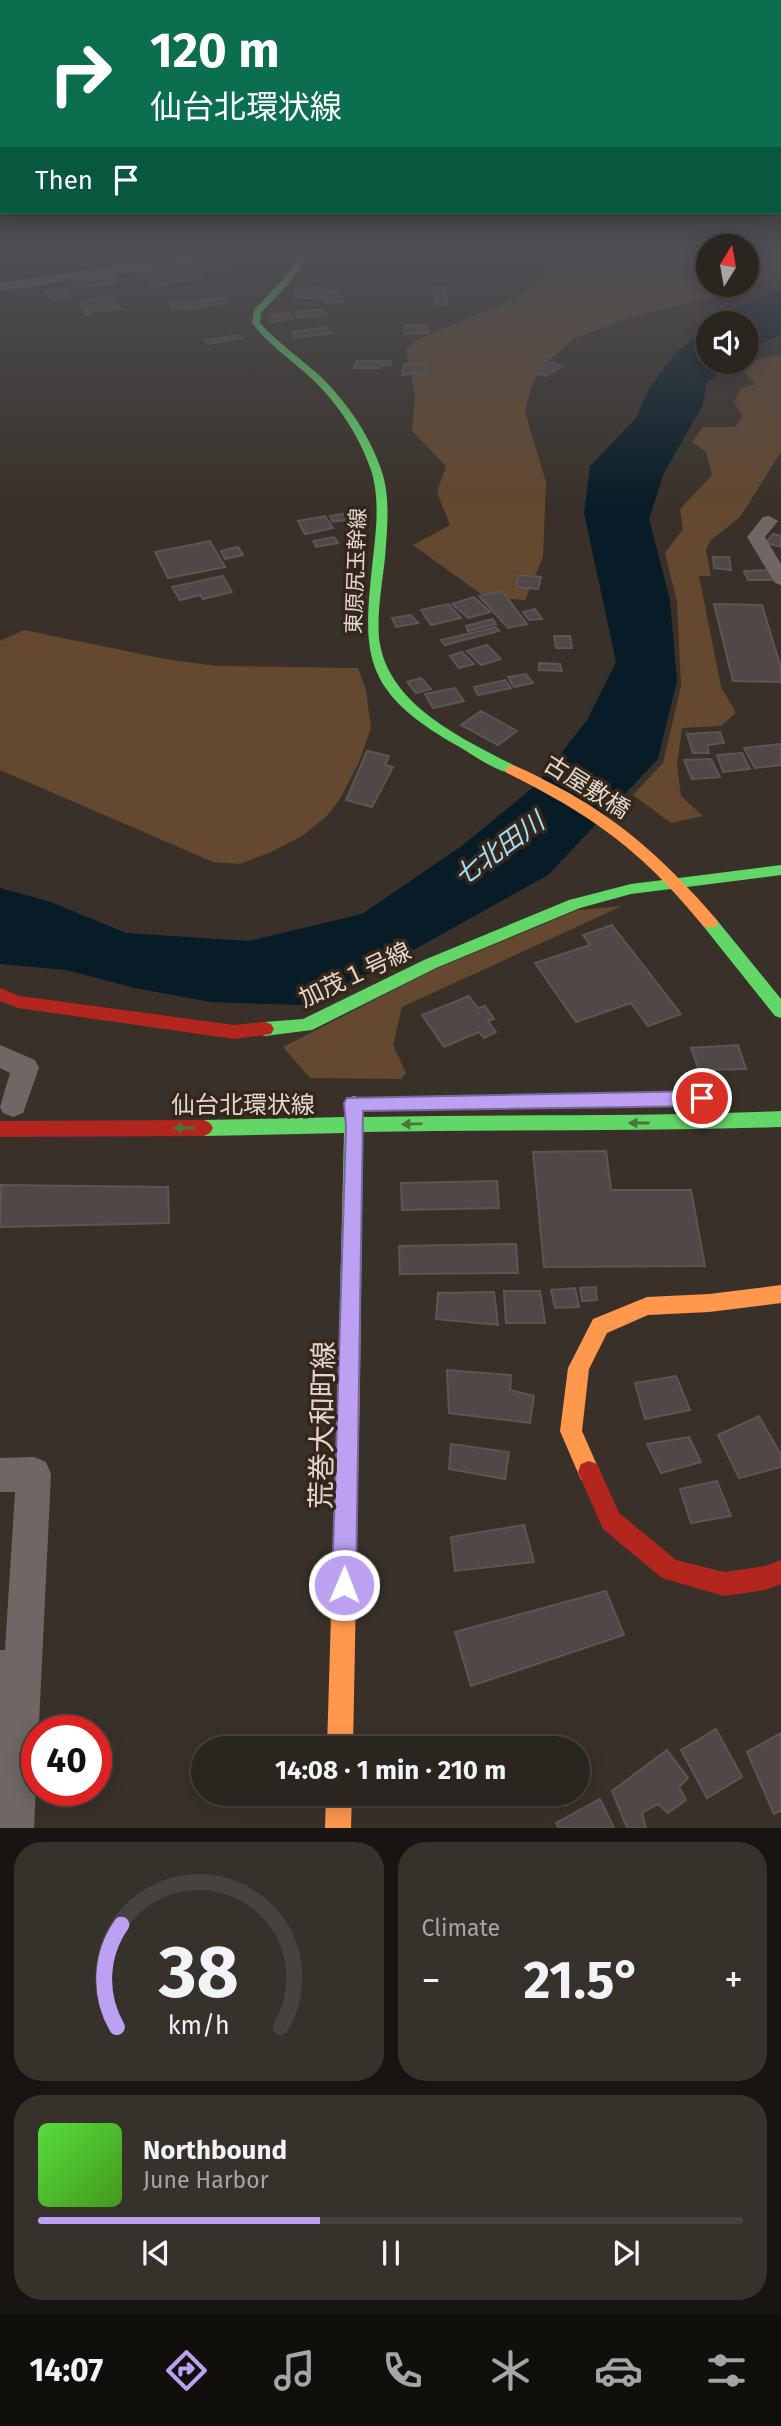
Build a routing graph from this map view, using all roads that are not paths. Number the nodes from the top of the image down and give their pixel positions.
1 (271, 337) edge
2 (781, 504) edge
3 (775, 525) edge
4 (781, 579) edge
5 (505, 765) joint
6 (781, 870) edge
7 (676, 882) junction
8 (0, 994) edge
9 (781, 1010) edge
10 (0, 1056) edge
11 (354, 1103) dead end
12 (10, 1111) edge
13 (781, 1119) edge
14 (355, 1126) junction
15 (781, 1294) edge
16 (0, 1475) edge
17 (781, 1572) edge
18 (10, 1669) edge
19 (340, 1736) edge
20 (339, 1806) edge
21 (13, 1828) edge
22 (338, 1828) edge

1 - 5 street, 東原尻玉幹線
2 - 3 street
3 - 4 street
5 - 7 street, 古屋敷橋
6 - 7 street, 加茂１号線
7 - 8 street, 加茂１号線
7 - 9 street, 古屋敷橋
10 - 12 street
11 - 14 street, 荒巻大和町線
14 -> 12 street, 仙台北環状線
13 -> 14 street, 仙台北環状線
14 - 19 street, 荒巻大和町線
15 - 17 street
16 - 18 street
18 - 21 street
20 - 22 street

